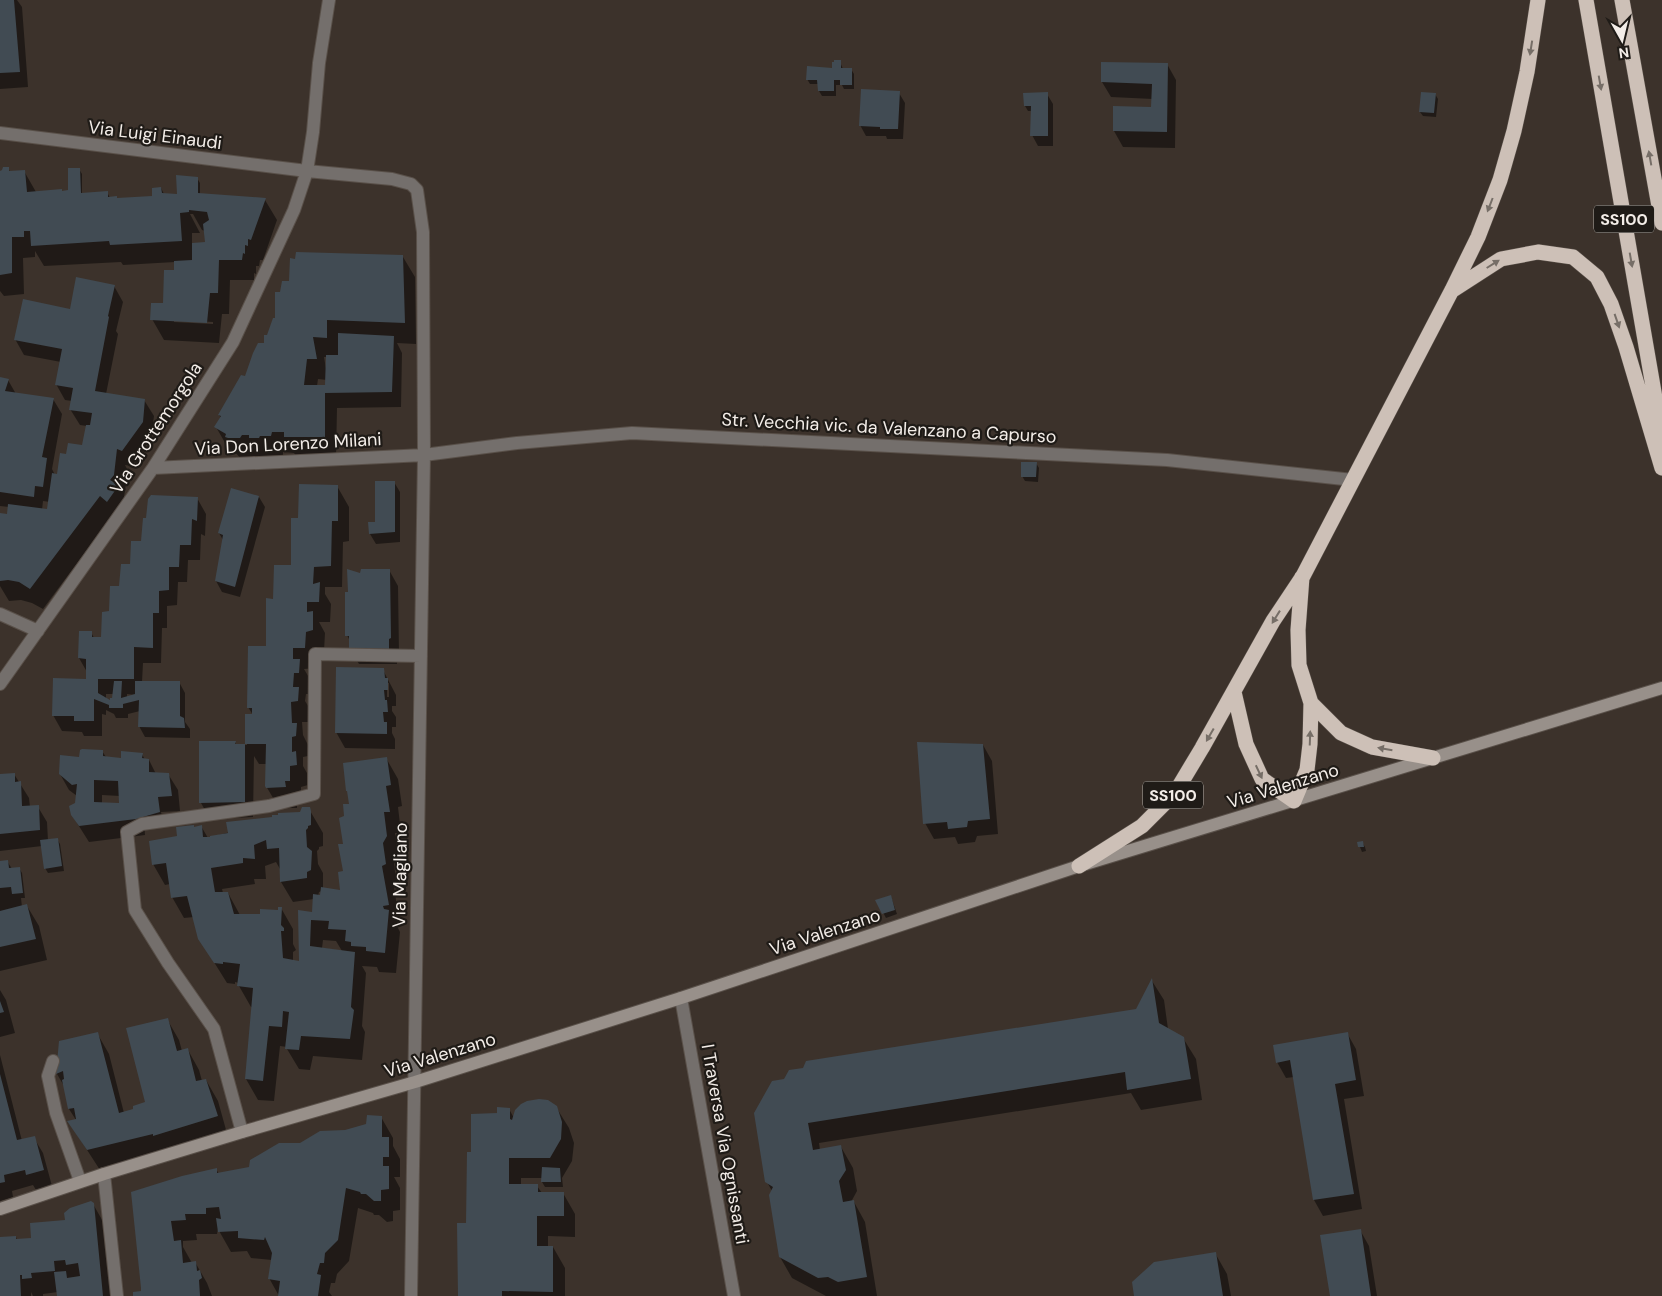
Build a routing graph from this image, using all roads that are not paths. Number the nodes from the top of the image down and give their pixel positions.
1 (329, 0) edge
2 (1538, 0) edge
3 (1586, 0) edge
4 (1622, 0) edge
5 (0, 133) edge
6 (306, 171) junction
7 (1662, 223) edge
8 (1452, 290) junction
9 (1662, 438) edge
10 (424, 455) junction
11 (153, 468) junction
12 (1662, 468) edge
13 (1353, 480) junction
14 (1302, 576) junction
15 (0, 614) edge
16 (38, 630) junction
17 (421, 656) junction
18 (0, 684) edge
19 (1662, 688) edge
20 (1234, 692) junction
21 (1310, 703) junction
22 (1433, 758) junction
23 (1294, 802) junction
24 (1079, 866) junction
25 (681, 998) junction
26 (53, 1061) dead end
27 (415, 1082) junction
28 (242, 1132) junction
29 (104, 1174) junction
30 (80, 1182) junction
31 (0, 1209) edge
32 (117, 1296) edge
33 (411, 1296) edge
34 (734, 1296) edge

1 - 6 street, Via Grottemorgola
2 -> 8 highway, SS100
3 -> 9 highway, SS100
7 -> 4 highway, SS100
5 - 6 street, Via Luigi Einaudi
6 - 10 street, Via Luigi Einaudi
6 - 11 street, Via Grottemorgola
8 -> 12 highway
8 - 13 highway, SS100
10 - 11 street, Via Don Lorenzo Milani
10 - 13 street, Str. Vecchia vic. da Valenzano a Capurso
10 - 17 street, Via Magliano
11 - 16 street, Via Grottemorgola
13 - 14 highway, SS100
14 -> 20 highway, SS100
14 - 21 highway, SS100
15 - 16 street
16 - 18 street, Via Grottemorgola
17 - 27 street, Via Magliano
17 - 28 street
19 - 22 street, Via Valenzano
20 -> 23 highway
20 -> 24 highway, SS100
22 -> 21 highway, SS100
23 -> 21 highway, SS100
22 - 23 street, Via Valenzano
23 - 24 street, Via Valenzano
24 - 25 street, Via Valenzano
25 - 27 street, Via Valenzano
25 - 34 street, I Traversa Via Ognissanti
26 - 30 street
27 - 28 street, Via Valenzano
27 - 33 street, Via Magliano
28 - 29 street, Via Valenzano
29 - 30 street, Via Valenzano
29 - 32 street
30 - 31 street, Via Valenzano

